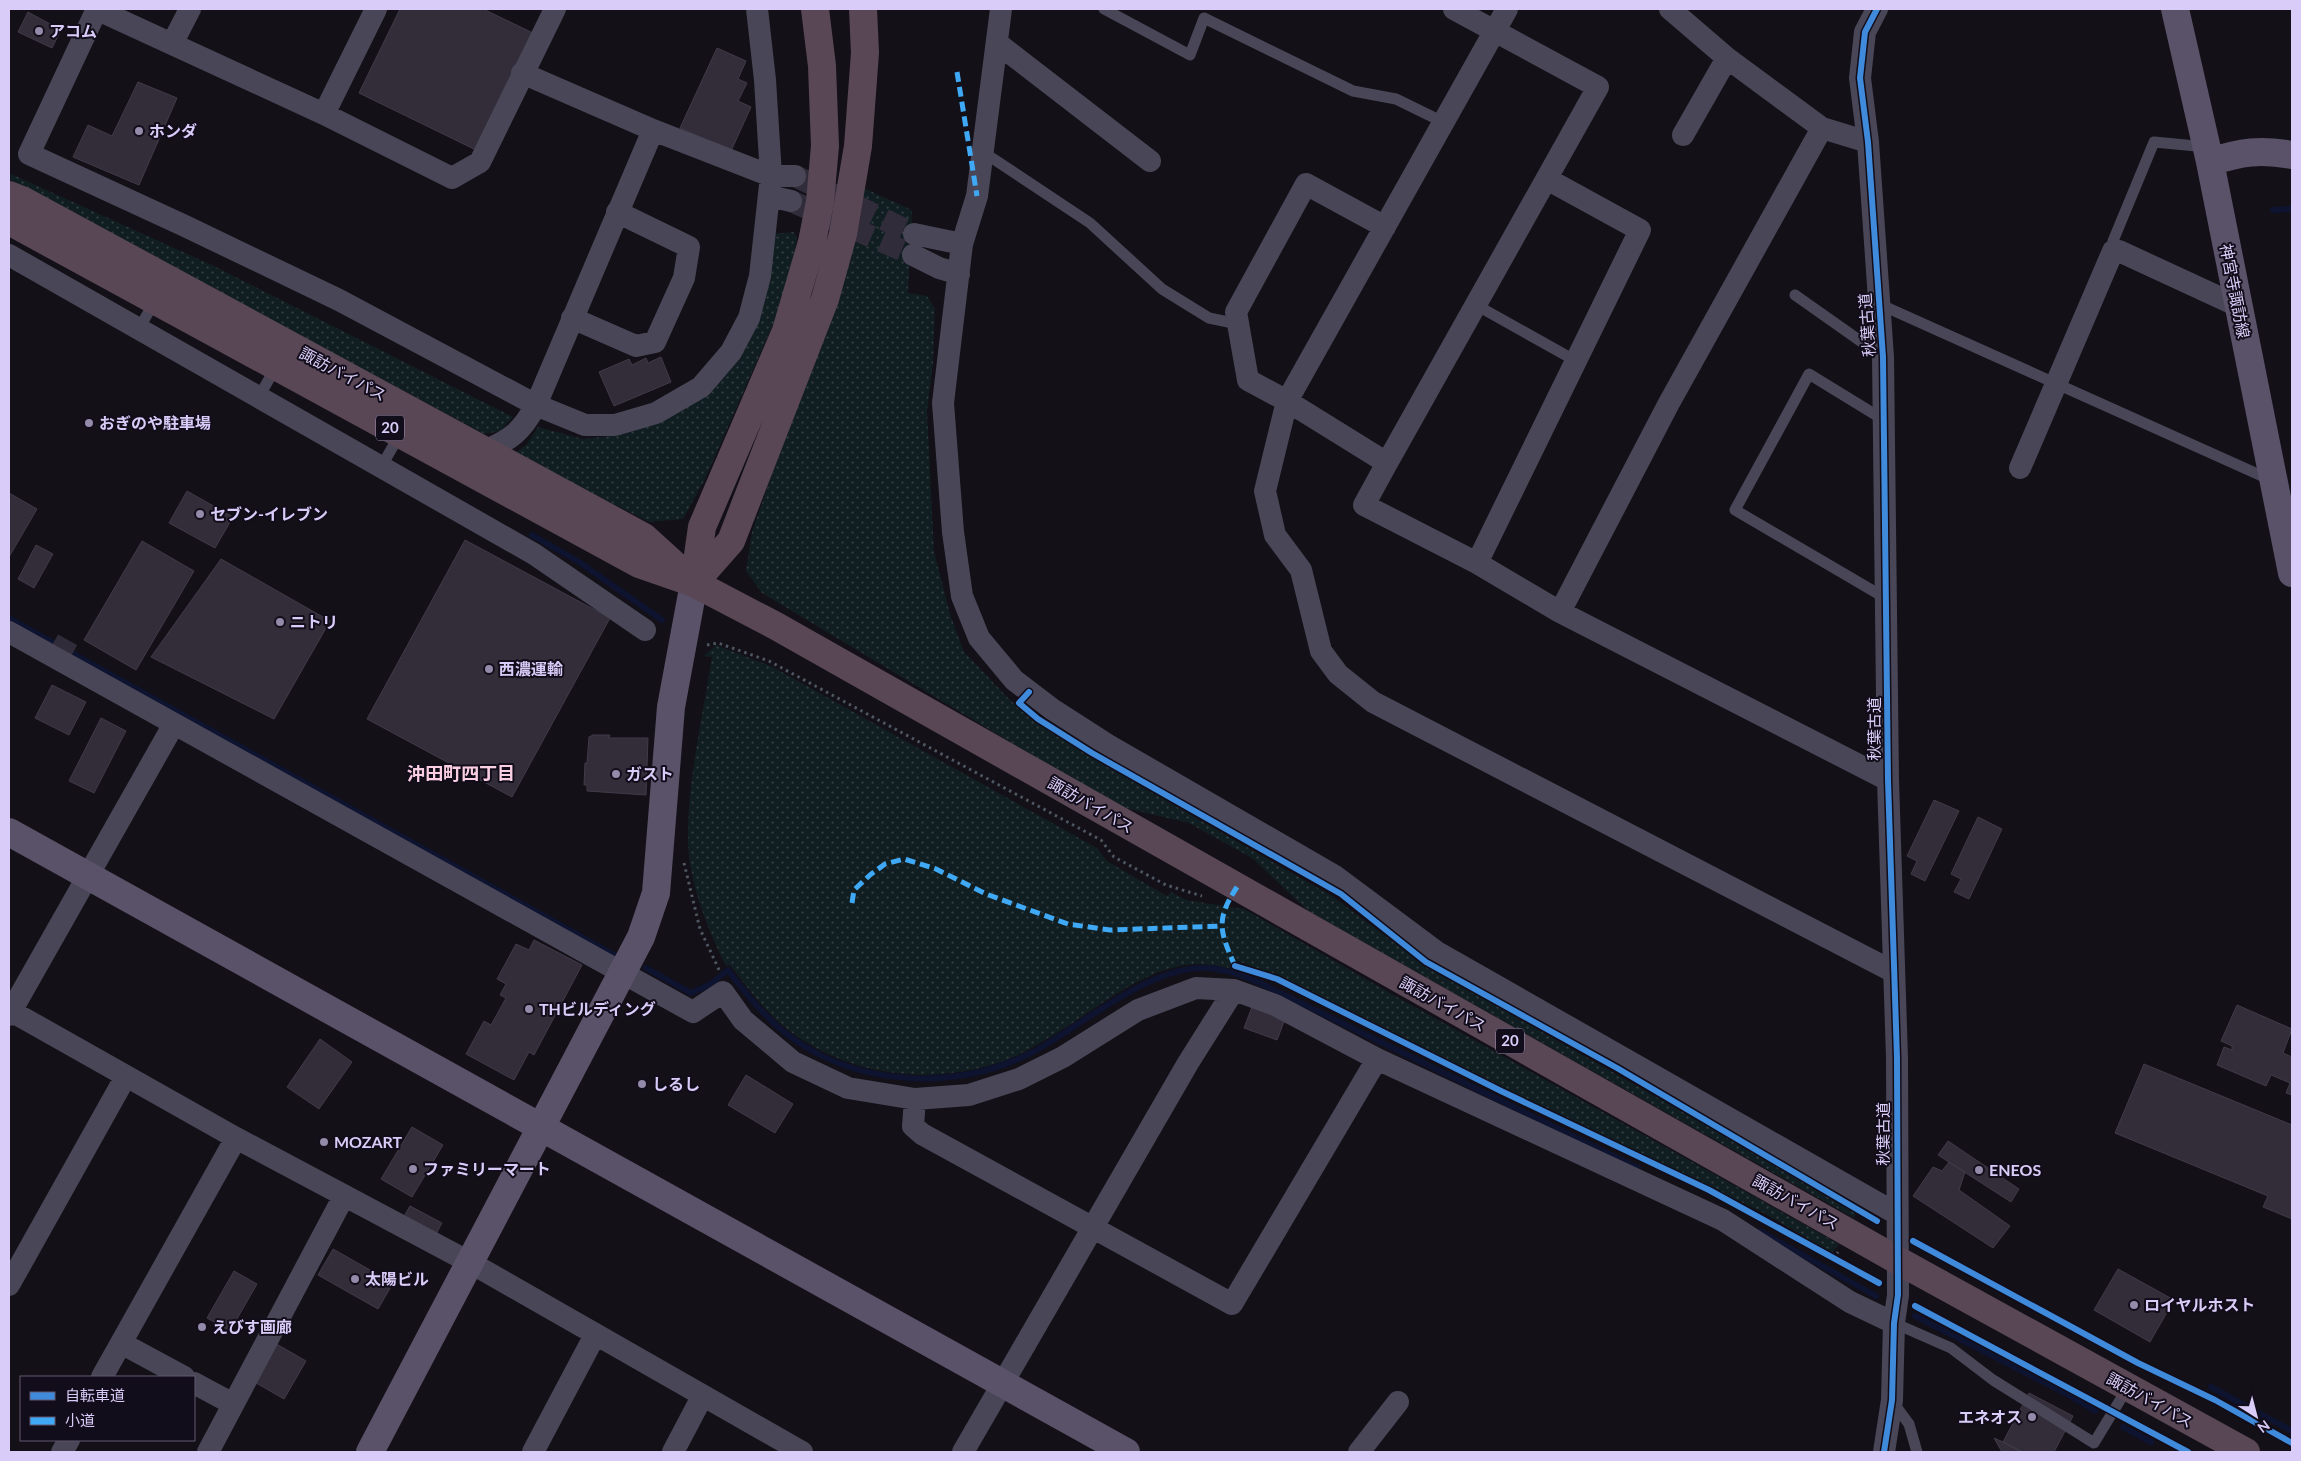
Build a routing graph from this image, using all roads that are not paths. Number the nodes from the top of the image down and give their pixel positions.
1 (96, 9) edge
2 (190, 9) edge
3 (376, 9) edge
4 (555, 9) edge
5 (757, 9) edge
6 (815, 9) edge
7 (863, 9) edge
8 (1002, 9) edge
9 (1104, 9) edge
10 (1454, 9) edge
11 (1507, 9) edge
12 (1670, 9) edge
13 (1877, 9) edge
14 (2175, 9) edge
15 (1494, 32) junction
16 (997, 43) junction
17 (172, 44) junction
18 (1727, 58) junction
19 (522, 73) junction
20 (324, 114) junction
21 (1443, 122) junction
22 (1822, 128) junction
23 (653, 130) junction
24 (1683, 135) dead end
25 (1868, 142) junction
26 (983, 152) junction
27 (2209, 155) junction
28 (2292, 155) edge
29 (1150, 161) dead end
30 (795, 176) dead end
31 (1547, 179) junction
32 (770, 186) junction
33 (9, 195) edge
34 (791, 201) tunnel mouth
35 (616, 212) junction
36 (9, 221) edge
37 (1385, 226) junction
38 (962, 244) junction
39 (2113, 251) junction
40 (9, 255) edge
41 (958, 274) junction
42 (1794, 295) dead end
43 (155, 301) junction
44 (1880, 304) junction
45 (1476, 305) junction
46 (2238, 306) junction
47 (572, 318) junction
48 (1238, 324) junction
49 (137, 332) junction
50 (1883, 356) junction
51 (1576, 361) junction
52 (276, 367) junction
53 (2056, 382) junction
54 (257, 401) junction
55 (1287, 401) junction
56 (536, 405) junction
57 (1884, 420) junction
58 (400, 434) junction
59 (484, 451) junction
60 (1387, 463) junction
61 (2020, 468) dead end
62 (379, 471) junction
63 (2282, 479) edge
64 (1478, 563) junction
65 (2292, 573) edge
66 (694, 583) junction
67 (1887, 599) junction
68 (1560, 612) junction
69 (645, 630) dead end
70 (9, 632) edge
71 (174, 724) junction
72 (1888, 780) junction
73 (9, 832) edge
74 (87, 876) junction
75 (1894, 972) junction
76 (622, 974) junction
77 (1234, 990) junction
78 (9, 1012) edge
79 (1377, 1059) junction
80 (126, 1076) junction
81 (915, 1099) junction
82 (542, 1128) junction
83 (236, 1138) junction
84 (344, 1196) junction
85 (1897, 1214) junction
86 (1092, 1227) junction
87 (1897, 1260) junction
88 (471, 1263) junction
89 (9, 1285) edge
90 (1894, 1323) junction
91 (595, 1335) junction
92 (121, 1343) junction
93 (103, 1376) edge
94 (182, 1376) edge
95 (1002, 1382) junction
96 (195, 1384) edge
97 (2128, 1388) junction
98 (702, 1397) junction
99 (1892, 1400) junction
100 (1398, 1402) dead end
101 (233, 1404) junction
102 (68, 1441) edge
103 (62, 1452) edge
104 (208, 1452) edge
105 (370, 1452) edge
106 (533, 1452) edge
107 (673, 1452) edge
108 (802, 1452) edge
109 (963, 1452) edge
110 (1126, 1452) edge
111 (1359, 1452) edge
112 (1884, 1452) edge
113 (1917, 1452) edge
114 (2246, 1452) edge

1 - 17 street
1 - 56 street
2 - 17 street
3 - 20 street
4 - 19 street
5 - 32 street
6 - 66 highway
7 - 66 highway
8 - 16 street
9 - 21 lane
10 - 15 street
11 - 15 street
12 - 18 street
13 - 25 street, 秋葉古道
14 - 27 street, 神宮寺諏訪線
15 - 21 street
15 - 31 street
16 - 26 street
16 - 29 street
17 - 20 street
18 - 22 street
18 - 24 street
19 - 20 street
19 - 23 street
21 - 37 street
22 - 25 street
22 - 68 street
23 - 32 street
23 - 35 street
25 - 44 street, 秋葉古道
26 - 38 street
26 - 48 lane
27 - 28 street
27 - 39 lane
27 - 46 street, 神宮寺諏訪線
30 - 32 street
31 - 45 street
31 - 51 street
32 - 34 street
32 - 56 street
33 - 59 highway, 諏訪バイパス / 20
35 - 47 street
35 - 47 street
36 - 43 highway, 諏訪バイパス / 20
37 - 48 street
37 - 55 street
38 - 41 street
38 - 41 street
39 - 46 street
39 - 53 street
40 - 49 street
41 - 85 street
42 - 50 lane
43 - 49 lane
43 - 52 highway, 諏訪バイパス / 20
44 - 50 street, 秋葉古道
44 - 53 lane
45 - 51 lane
45 - 60 street
46 - 63 street, 神宮寺諏訪線
47 - 56 street
48 - 55 street
49 - 54 street
50 - 57 street, 秋葉古道
51 - 64 street
52 - 54 lane
52 - 58 highway, 諏訪バイパス / 20
53 - 61 street
53 - 63 lane
54 - 62 street
55 - 60 street
55 - 75 street
56 - 59 street
57 - 67 street, 秋葉古道
57 - 67 lane
58 - 62 lane
58 - 66 highway, 諏訪バイパス / 20
59 - 66 highway, 諏訪バイパス / 20
60 - 64 street
62 - 69 street
63 - 65 street, 神宮寺諏訪線
64 - 68 street
66 - 76 street
66 - 87 highway, 諏訪バイパス / 20
67 - 72 street, 秋葉古道
68 - 72 street
70 - 71 street
71 - 74 street
71 - 76 street
72 - 75 street, 秋葉古道
73 - 74 street
74 - 78 street
74 - 82 street
75 - 85 street, 秋葉古道
76 - 81 street
76 - 82 street
77 - 79 street
77 - 81 street
77 - 86 street
78 - 80 street
79 - 86 street
79 - 90 street
80 - 83 street
80 - 89 street
81 - 86 street
82 - 88 street
82 - 95 street
83 - 84 street
83 - 92 street
84 - 88 street
84 - 101 street
85 - 87 street, 秋葉古道
86 - 95 street
87 - 90 street, 秋葉古道
87 - 97 highway, 諏訪バイパス / 20
88 - 91 street
88 - 105 street
90 - 97 lane
90 - 99 street, 秋葉古道
91 - 98 street
91 - 106 street
92 - 93 street
92 - 94 street
95 - 109 street
95 - 110 street
96 - 101 street
97 - 114 highway, 諏訪バイパス / 20
98 - 107 street
98 - 108 street
99 - 112 street, 秋葉古道
99 - 113 lane
100 - 111 street
101 - 104 street
102 - 103 street

